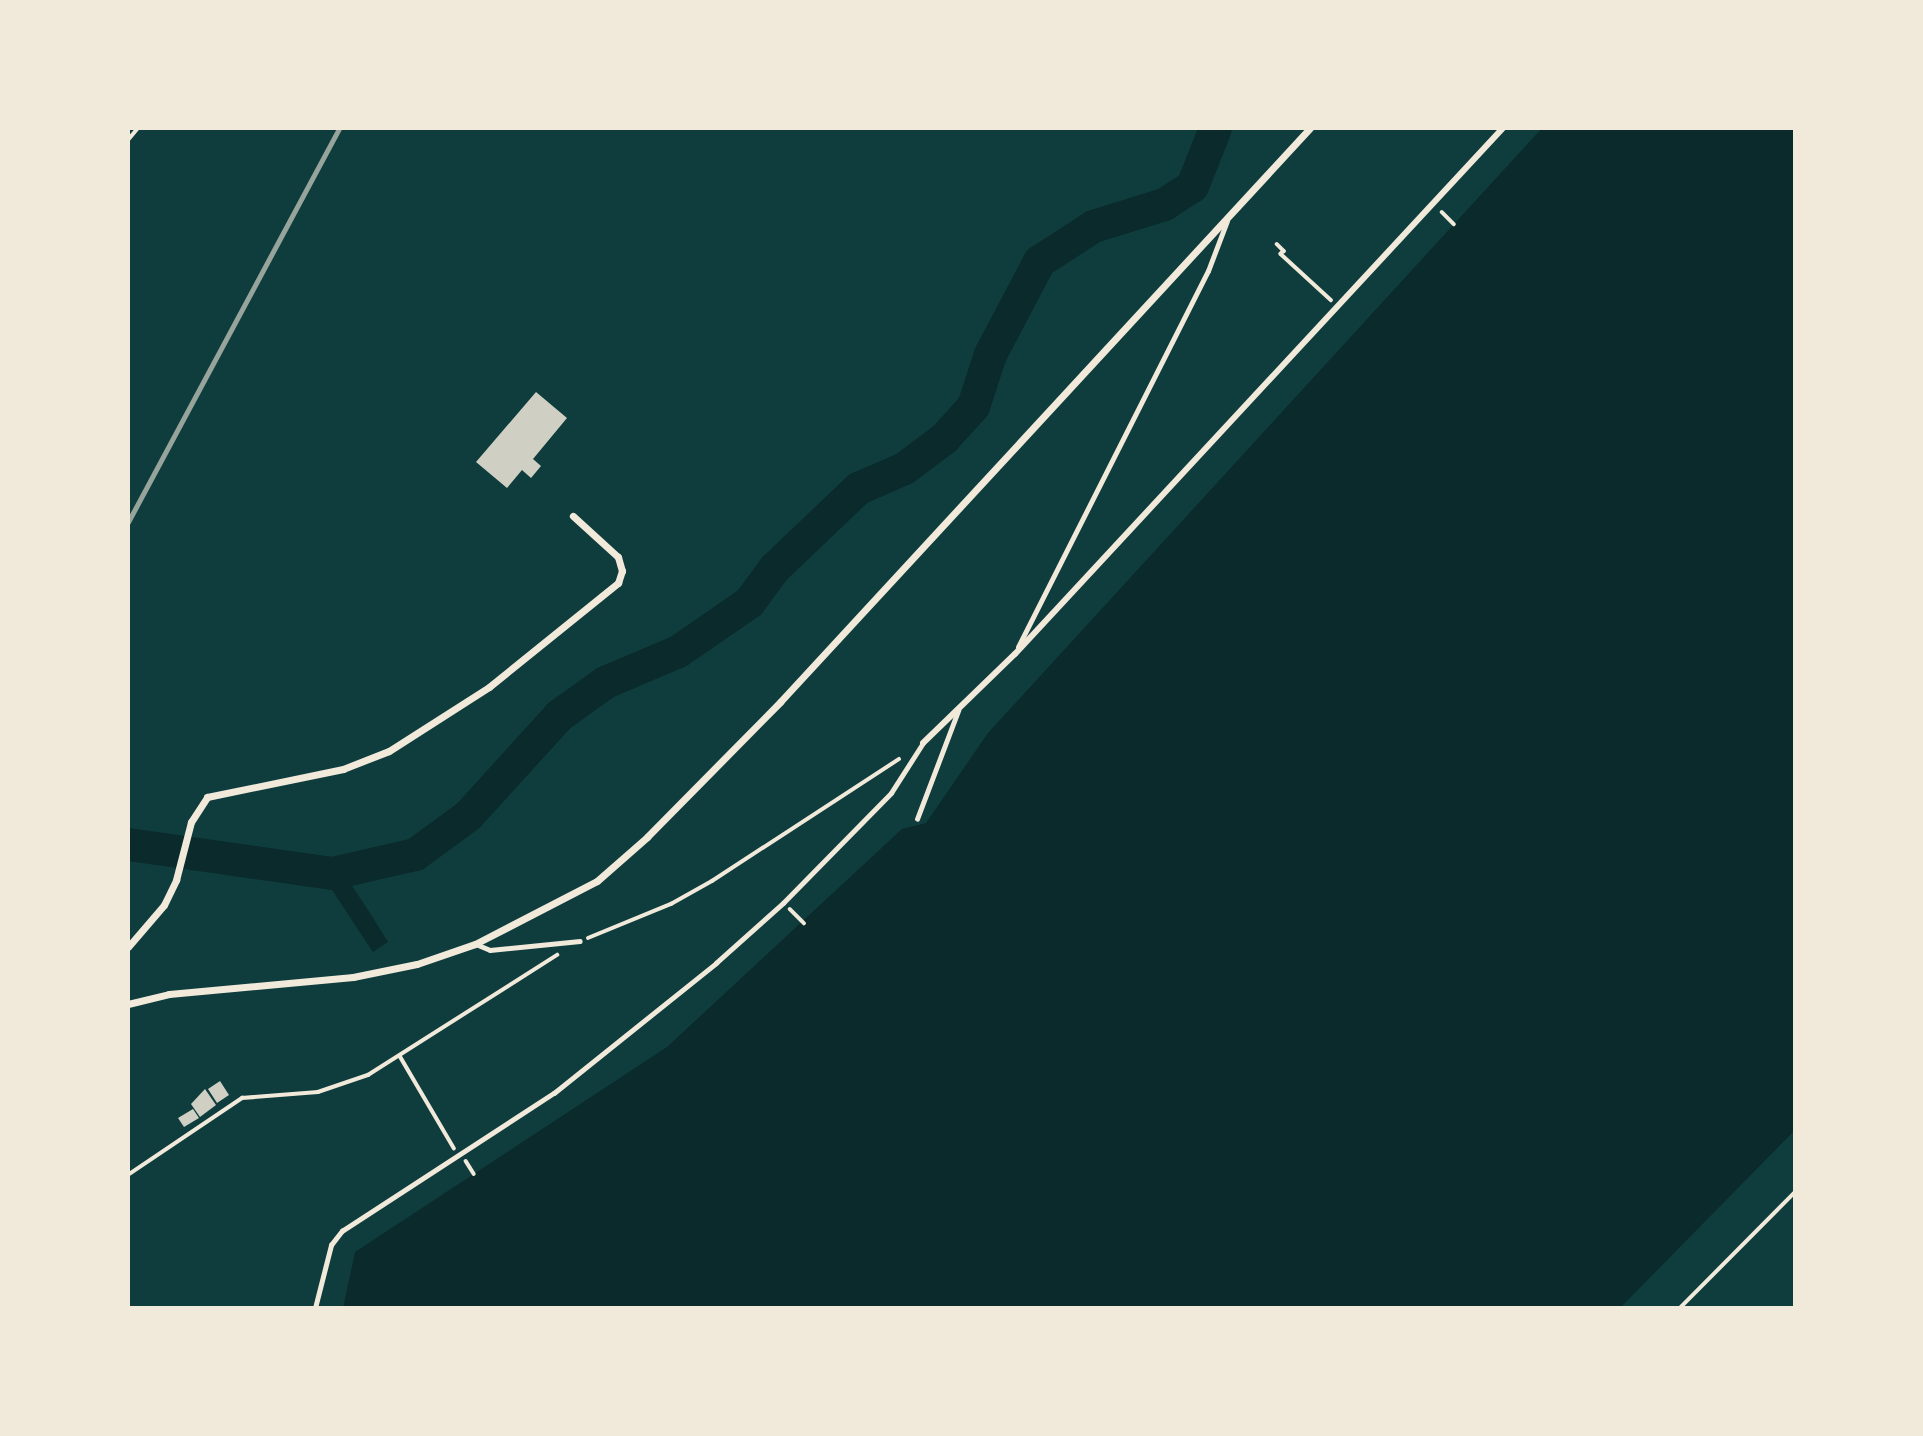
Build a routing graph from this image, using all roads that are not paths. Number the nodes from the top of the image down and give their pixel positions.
1 (1310, 128) edge
2 (1503, 128) edge
3 (1229, 216) junction
4 (573, 516) dead end
5 (1015, 654) junction
6 (959, 710) junction
7 (923, 743) joint
8 (917, 819) dead end
9 (580, 941) road end
10 (475, 944) junction
11 (128, 947) edge
12 (128, 1004) edge
13 (315, 1308) edge

1 - 3 street
2 - 5 street
3 - 5 lane
3 - 10 street
4 - 11 street
5 - 6 street
6 - 7 street
6 - 8 lane
7 - 13 lane
9 - 10 lane
10 - 12 street

